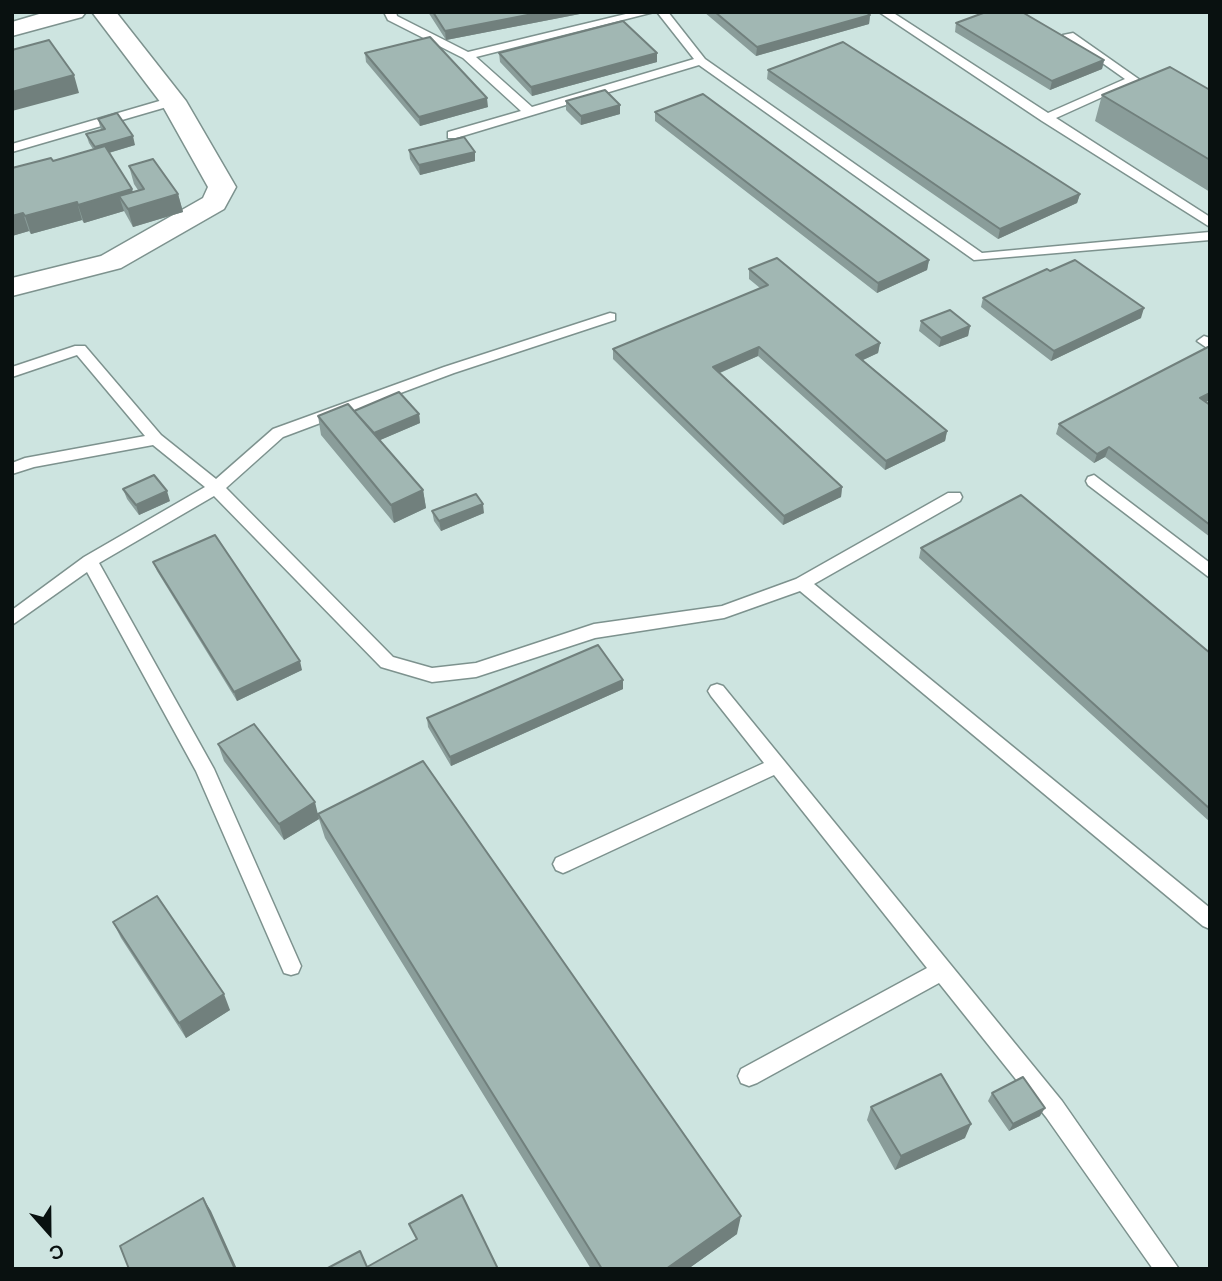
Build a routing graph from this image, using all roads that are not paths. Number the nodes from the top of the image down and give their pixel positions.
1 (74, 12) edge
2 (390, 12) edge
3 (649, 12) edge
4 (662, 12) edge
5 (884, 12) edge
6 (108, 16) edge
7 (12, 29) edge
8 (1069, 35) dead end
9 (467, 56) junction
10 (701, 61) junction
11 (173, 101) junction
12 (530, 112) junction
13 (1046, 118) junction
14 (452, 135) dead end
15 (12, 148) edge
16 (1210, 223) edge
17 (1210, 236) edge
18 (12, 287) edge
19 (610, 317) dead end
20 (12, 372) edge
21 (156, 439) junction
22 (12, 469) edge
23 (1094, 481) dead end
24 (216, 488) junction
25 (954, 497) dead end
26 (90, 561) junction
27 (1210, 572) edge
28 (802, 583) junction
29 (12, 619) edge
30 (717, 691) dead end
31 (777, 765) junction
32 (563, 864) dead end
33 (1210, 920) edge
34 (291, 966) dead end
35 (943, 970) junction
36 (749, 1076) dead end
37 (1167, 1269) edge

1 - 7 street
2 - 9 lane
3 - 9 lane
4 - 10 lane
5 - 13 lane
6 - 11 street
8 - 13 lane
9 - 12 lane
10 - 12 lane
10 - 17 lane
11 - 15 lane
11 - 18 street
12 - 14 lane
13 - 16 lane
19 - 24 lane
20 - 21 lane
21 - 22 lane
21 - 24 lane
23 - 27 lane
24 - 26 lane
24 - 28 lane
25 - 28 lane
26 - 29 lane
26 - 34 lane
28 - 33 lane
30 - 31 lane
31 - 32 lane
31 - 35 lane
35 - 36 lane
35 - 37 lane

